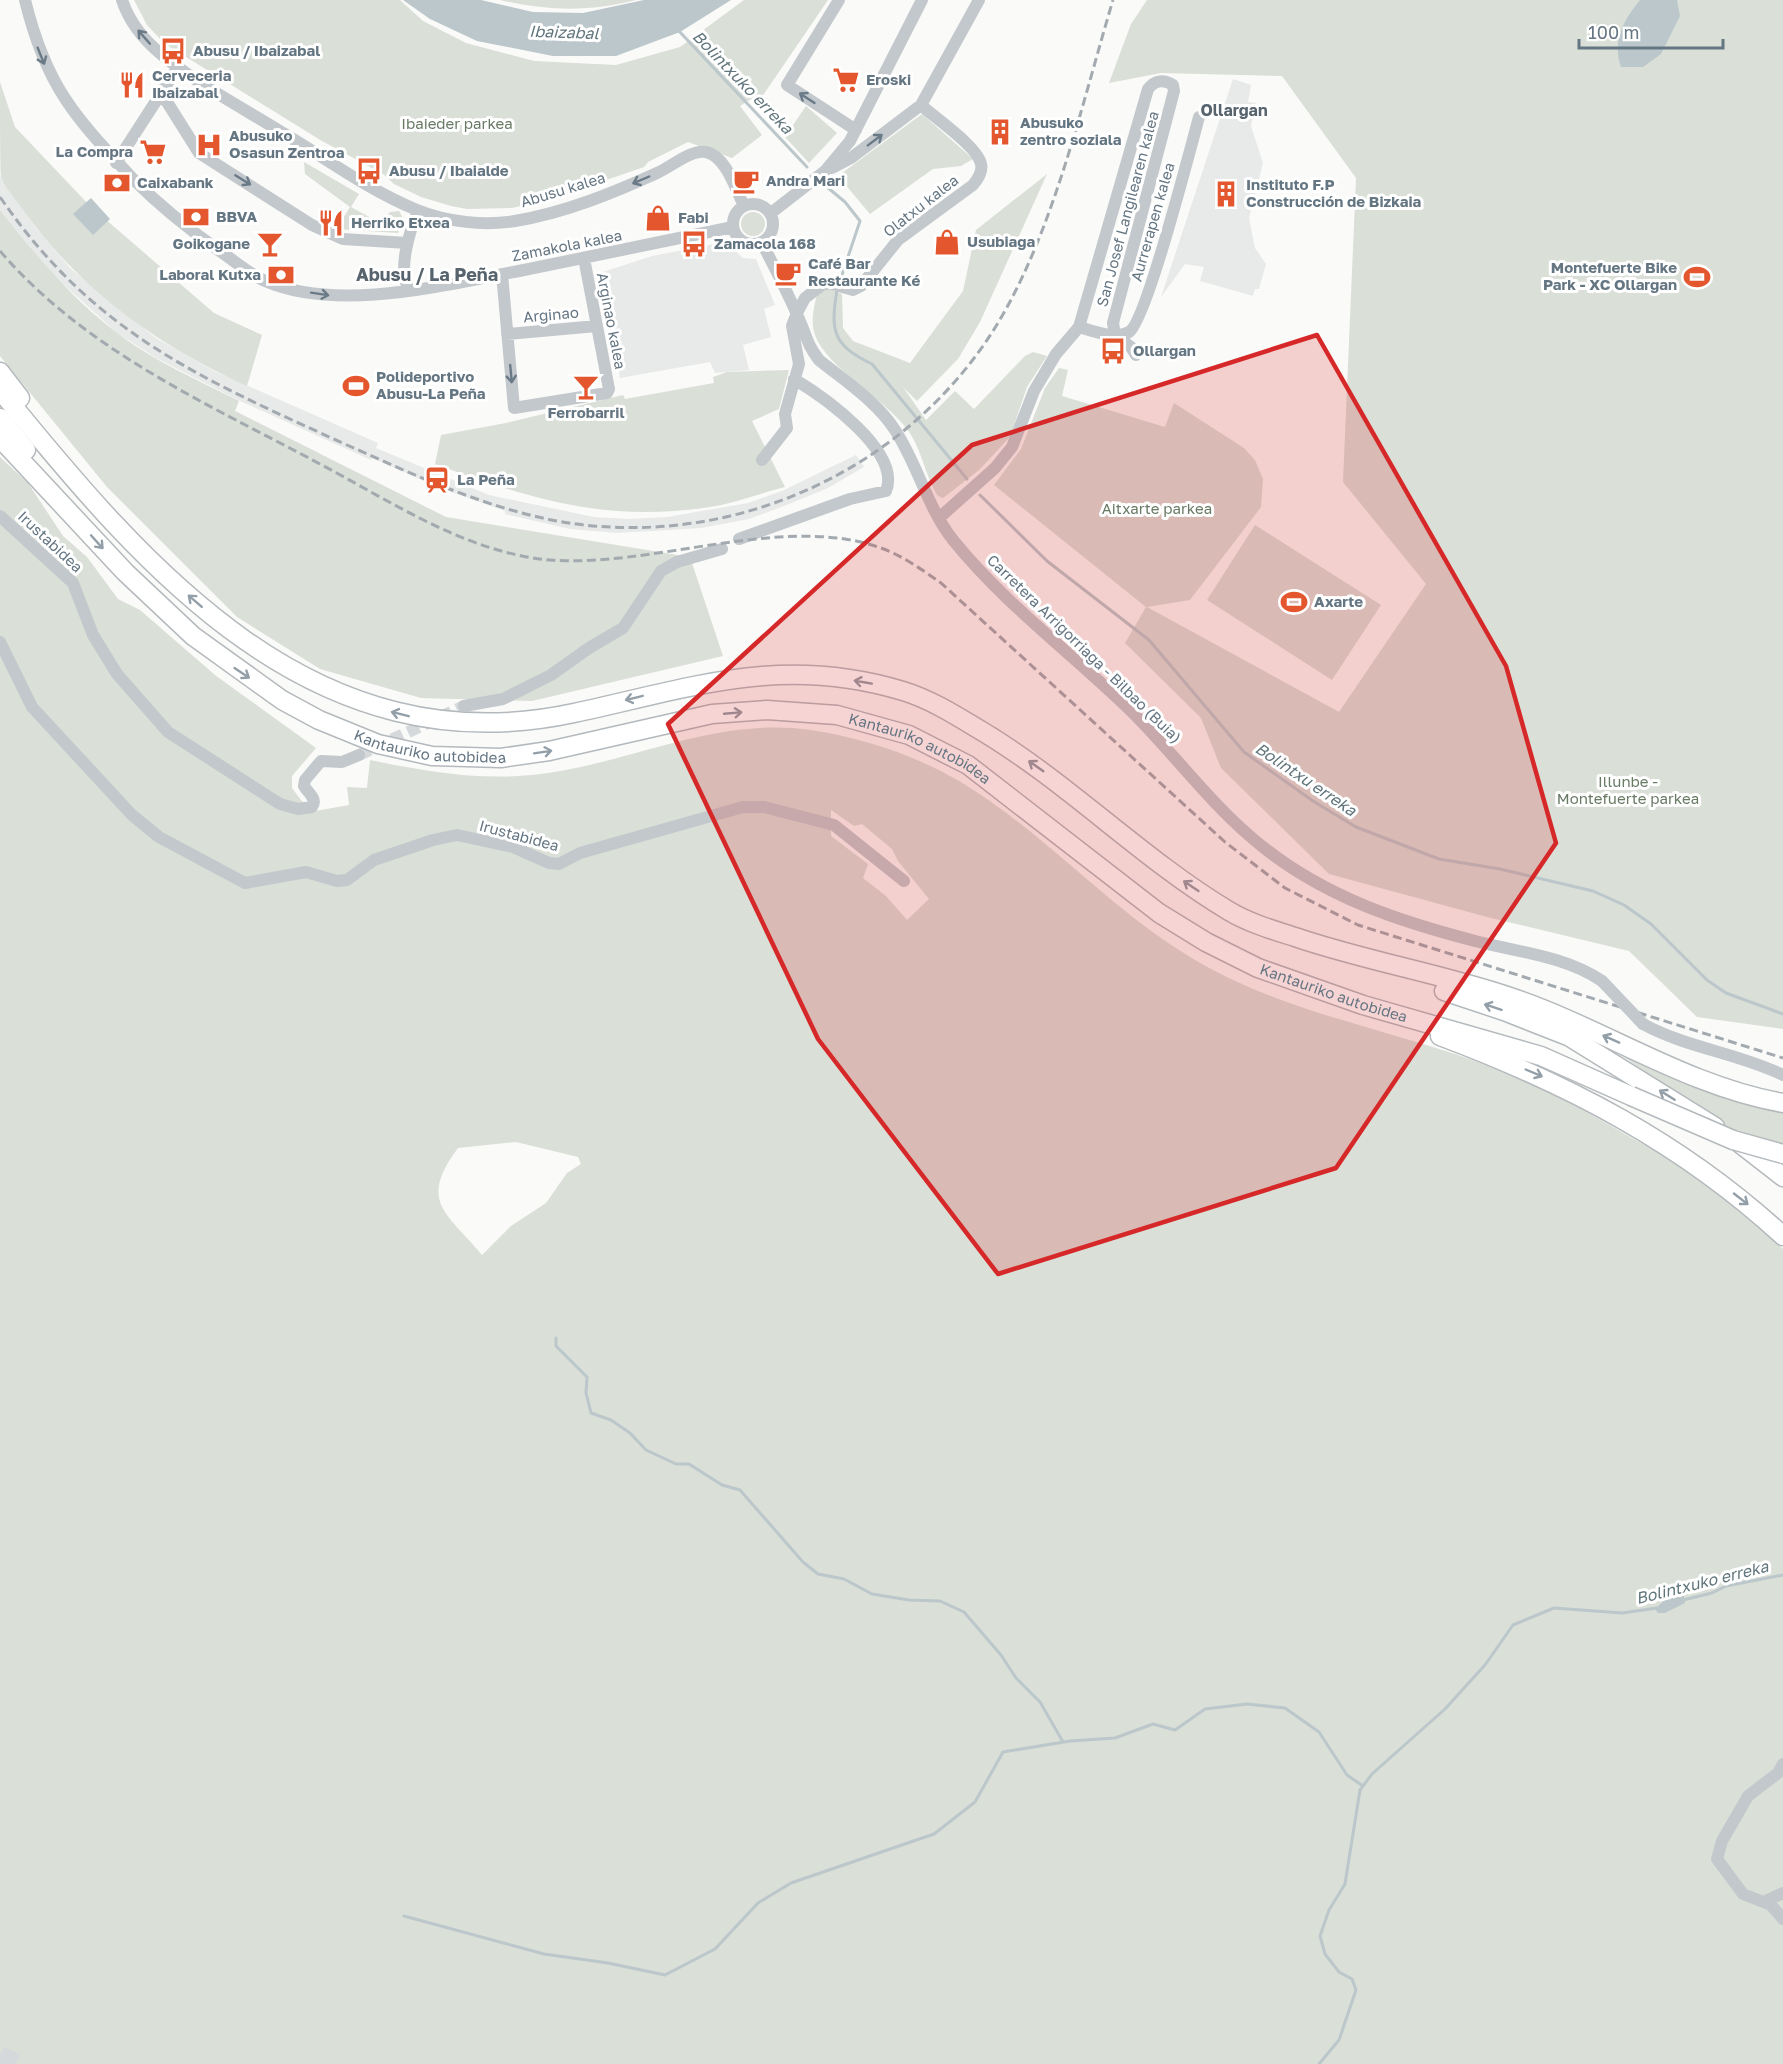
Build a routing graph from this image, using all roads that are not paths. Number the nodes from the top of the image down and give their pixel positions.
1 (25, 0) edge
2 (122, 0) edge
3 (838, 0) edge
4 (922, 0) edge
5 (979, 0) edge
6 (178, 67) junction
7 (159, 96) junction
8 (921, 105) junction
9 (1199, 117) dead end
10 (856, 130) junction
11 (116, 163) junction
12 (825, 171) junction
13 (744, 206) junction
14 (418, 211) junction
15 (771, 213) junction
16 (733, 227) junction
17 (407, 243) junction
18 (762, 243) junction
19 (584, 258) junction
20 (502, 274) junction
21 (409, 289) junction
22 (788, 297) junction
23 (805, 298) junction
24 (796, 313) junction
25 (597, 326) junction
26 (1079, 327) junction
27 (507, 334) junction
28 (1115, 335) junction
29 (1136, 355) dead end
30 (0, 372) edge
31 (794, 379) junction
32 (0, 390) edge
33 (0, 418) edge
34 (0, 438) edge
35 (762, 460) dead end
36 (81, 486) junction
37 (59, 498) junction
38 (0, 516) edge
39 (939, 518) junction
40 (739, 538) dead end
41 (722, 549) dead end
42 (0, 642) edge
43 (464, 706) tunnel mouth
44 (359, 755) tunnel mouth
45 (904, 881) dead end
46 (1240, 917) junction
47 (1363, 1005) junction
48 (1783, 1075) edge
49 (1783, 1103) edge
50 (1783, 1154) edge
51 (1783, 1177) edge
52 (1783, 1236) edge
53 (1783, 1764) edge
54 (1783, 1893) edge
55 (1764, 1902) junction
56 (1783, 1919) edge

1 -> 11 street, Zamakola kalea
6 -> 2 street, Abusu kalea
10 -> 3 street
4 - 10 street
5 - 8 street
6 - 7 street
6 - 14 street, Abusu kalea
7 - 11 street
7 -> 17 street
12 -> 8 street
8 - 23 street, Olatxu kalea
9 - 28 street, Aurrerapen kalea
10 - 12 street
11 -> 21 street, Zamakola kalea
12 - 15 street
13 -> 14 street, Abusu kalea
13 - 15 street
13 - 16 street
14 - 17 street
15 - 18 street
16 - 18 street
16 - 19 street, Zamakola kalea
17 - 21 street
18 - 22 street, Carretera Arrigorriaga - Bilbao (Buia)
19 - 20 street, Zamakola kalea
19 - 25 street, Arginao kalea
20 - 21 street, Zamakola kalea
20 - 27 street
22 - 23 street
22 - 24 street, Carretera Arrigorriaga - Bilbao (Buia)
23 - 24 street, Olatxu kalea
24 - 31 street
24 - 39 street, Carretera Arrigorriaga - Bilbao (Buia)
25 - 27 street, Arginao
27 -> 25 street, Arginao kalea
26 - 28 street
26 - 28 street, San Josef Langilearen kalea
26 - 39 street
28 - 29 street
30 - 36 highway
31 - 35 street
31 - 40 street
32 - 36 highway
33 - 37 highway
34 - 37 highway
46 -> 36 highway, Kantauriko autobidea
37 -> 47 highway, Kantauriko autobidea
38 - 44 street, Irustabidea
39 - 48 street, Carretera Arrigorriaga - Bilbao (Buia), bridge
41 - 43 street
42 - 45 street, Irustabidea
49 -> 46 highway, Kantauriko autobidea
51 -> 46 highway
47 - 50 highway, Kantauriko autobidea, bridge
47 -> 52 highway
53 - 55 street
54 - 55 street
55 - 56 street

